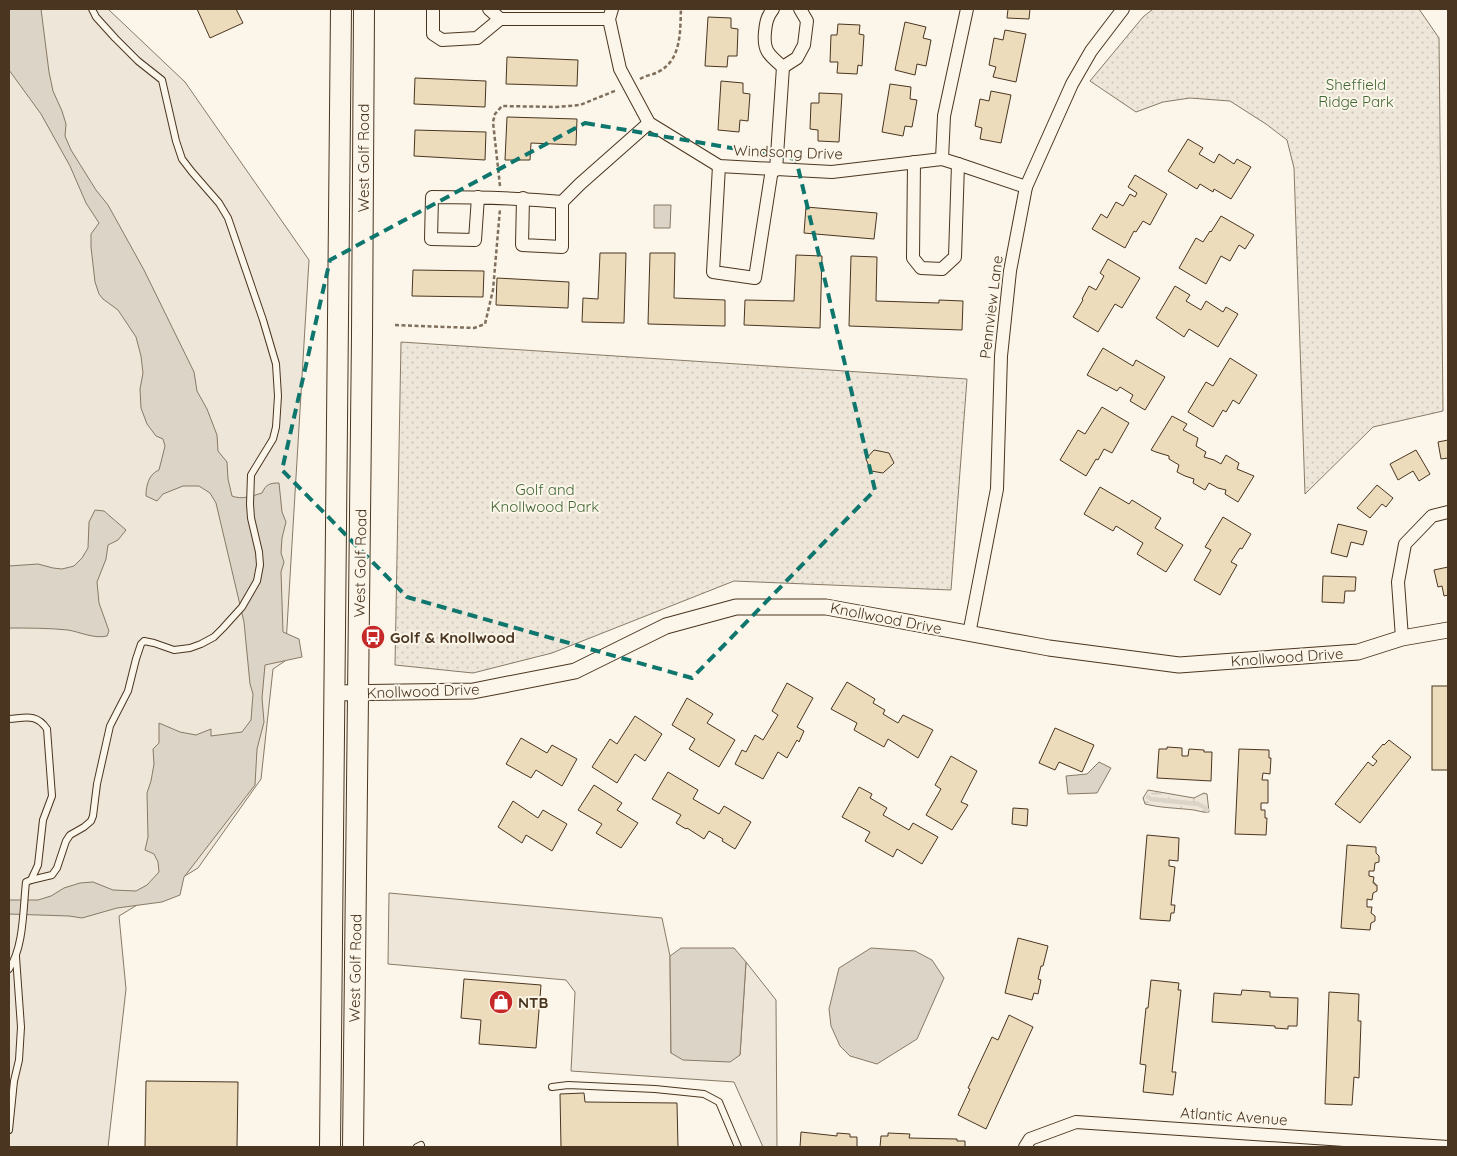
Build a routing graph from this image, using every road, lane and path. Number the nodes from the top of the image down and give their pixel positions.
1 (92, 9) edge
2 (341, 9) edge
3 (364, 9) edge
4 (433, 9) edge
5 (489, 9) edge
6 (681, 9) edge
7 (773, 9) edge
8 (800, 9) edge
9 (968, 9) edge
10 (1123, 9) edge
11 (610, 14) edge
12 (500, 19) junction
13 (782, 67) junction
14 (629, 85) junction
15 (649, 123) junction
16 (942, 159) junction
17 (914, 162) junction
18 (958, 164) junction
19 (719, 166) junction
20 (774, 169) junction
21 (1026, 187) junction
22 (478, 197) junction
23 (500, 197) junction
24 (524, 198) junction
25 (562, 202) junction
26 (395, 325) dead end
27 (1448, 512) edge
28 (1448, 630) edge
29 (969, 634) junction
30 (1402, 638) junction
31 (333, 693) junction
32 (358, 693) junction
33 (9, 718) edge
34 (28, 881) junction
35 (16, 954) junction
36 (9, 969) edge
37 (552, 1088) dead end
38 (9, 1130) edge
39 (330, 1147) edge
40 (353, 1147) edge
41 (738, 1147) edge
42 (1025, 1147) edge
43 (1448, 1147) edge

1 - 34 lane
2 - 31 main road, West Golf Road
3 - 32 main road, West Golf Road
4 - 12 street
5 - 12 street
6 - 14 path
7 - 13 street
8 - 13 street
9 - 16 street
10 - 21 street, Pennview Lane
11 - 12 street
11 - 14 street
13 - 20 street
14 - 15 street
14 - 23 path
15 - 19 street, Windsong Drive
15 - 25 street
16 - 17 street, Windsong Drive
16 - 18 street, Windsong Drive
17 - 18 street
17 - 20 street, Windsong Drive
18 - 21 street, Windsong Drive
19 - 20 street, Windsong Drive
19 - 20 street
21 - 29 street, Pennview Lane
22 - 22 street
22 - 23 street
23 - 24 street
23 - 26 path
24 - 25 street
24 - 25 street
27 - 30 street
28 - 30 street, Knollwood Drive
29 - 30 street, Knollwood Drive
29 - 32 street, Knollwood Drive
31 - 32 street, Knollwood Drive
31 - 39 main road, West Golf Road
32 - 40 main road, West Golf Road
33 - 34 lane
34 - 35 lane
35 - 36 lane
35 - 38 lane
37 - 41 lane
42 - 43 street, Atlantic Avenue

